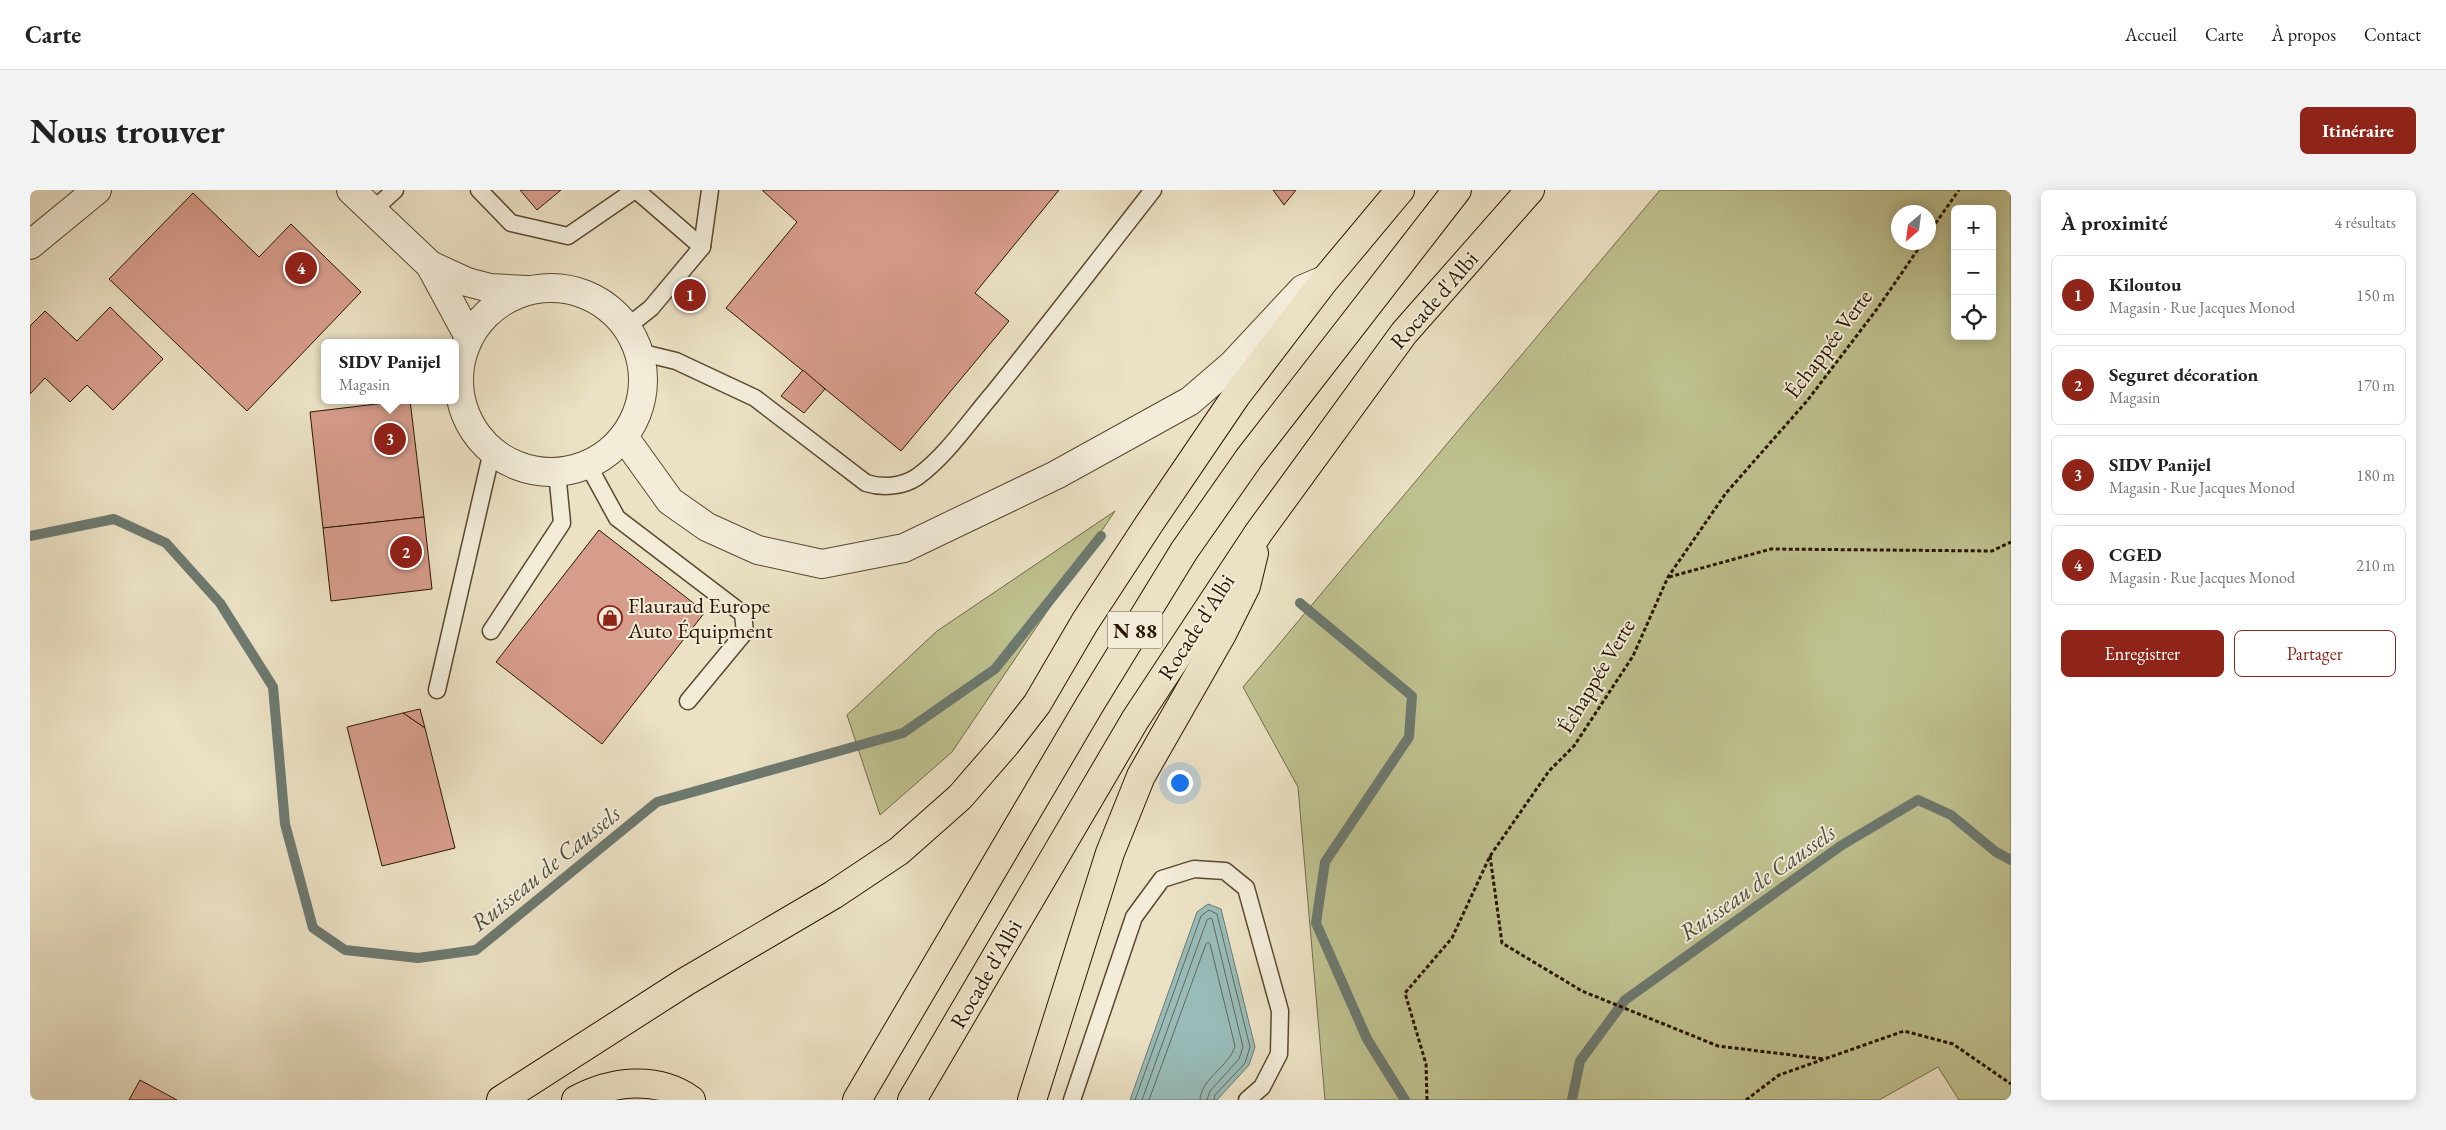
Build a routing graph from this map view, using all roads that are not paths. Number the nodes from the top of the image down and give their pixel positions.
1 (97, 190) edge
2 (351, 190) edge
3 (395, 190) edge
4 (479, 190) edge
5 (636, 190) edge
6 (710, 190) edge
7 (1153, 190) edge
8 (1400, 190) edge
9 (1457, 190) edge
10 (1530, 190) edge
11 (372, 211) junction
12 (30, 245) edge
13 (702, 247) junction
14 (430, 265) junction
15 (1324, 281) junction
16 (531, 290) junction
17 (626, 327) junction
18 (469, 337) junction
19 (639, 352) junction
20 (624, 437) junction
21 (492, 451) junction
22 (588, 465) junction
23 (557, 472) junction
24 (1259, 532) junction
25 (490, 631) dead end
26 (436, 690) dead end
27 (688, 701) dead end
28 (501, 1100) edge
29 (576, 1100) edge
30 (691, 1100) edge
31 (857, 1100) edge
32 (912, 1100) edge
33 (1032, 1100) edge
34 (1072, 1100) edge
35 (1247, 1100) edge

1 - 12 street
2 - 11 street
3 - 11 lane
4 - 5 lane
5 - 13 lane
6 - 13 lane
7 - 19 lane
8 - 15 highway
9 - 31 highway, Rocade d'Albi / N 88
10 - 24 highway, Rocade d'Albi / N 88
11 - 14 street
13 - 17 lane
14 - 16 street
14 - 18 street
15 - 20 street
15 - 28 highway
16 - 17 street
16 - 18 street
17 - 19 street
18 - 21 street
19 - 20 street
20 - 22 street
21 - 23 street
21 - 26 lane
22 - 23 street
22 - 27 lane
23 - 25 lane
24 - 32 highway, Rocade d'Albi / N 88
24 - 33 highway
29 - 30 highway
34 - 35 lane

